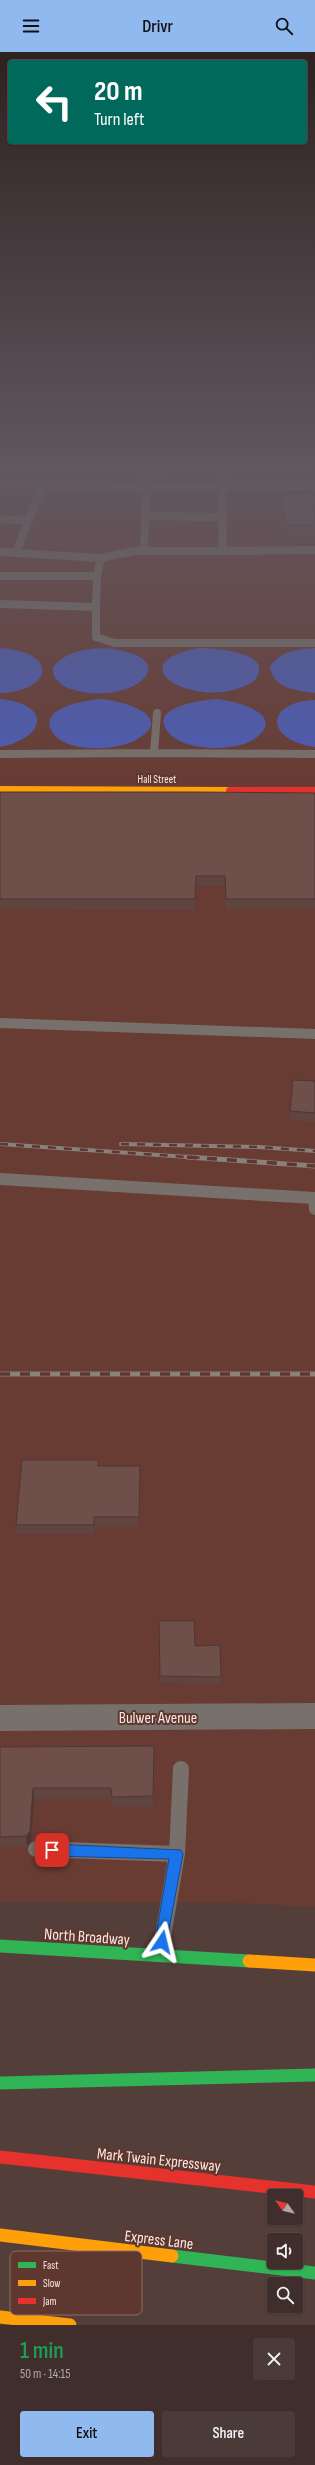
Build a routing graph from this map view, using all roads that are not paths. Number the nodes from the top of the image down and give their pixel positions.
1 (97, 576) edge
2 (0, 604) edge
3 (96, 607) junction
4 (315, 643) edge
5 (157, 713) dead end
6 (154, 753) junction
7 (0, 754) edge
8 (315, 754) edge
9 (0, 790) edge
10 (315, 791) edge
11 (0, 1023) edge
12 (315, 1034) edge
13 (0, 1179) edge
14 (315, 1209) edge
15 (315, 1716) edge
16 (0, 1718) edge
17 (182, 1769) dead end
18 (36, 1849) dead end
19 (177, 1854) junction
20 (0, 1946) edge
21 (159, 1956) junction
22 (315, 1966) edge
23 (315, 2075) edge
24 (0, 2083) edge
25 (0, 2157) edge
26 (315, 2192) edge
27 (0, 2236) edge
28 (128, 2251) edge
29 (142, 2253) edge
30 (315, 2273) edge
31 (0, 2317) edge
32 (20, 2325) edge
33 (70, 2325) edge

1 - 3 lane
2 - 3 lane
3 - 4 lane
5 - 6 lane
6 - 7 lane
6 - 8 lane
9 - 10 main road, Hall Street
11 - 12 lane
13 - 14 lane
15 - 16 street, Bulwer Avenue
17 - 19 lane
18 - 19 lane
19 - 21 lane
20 - 21 main road, North Broadway
21 - 22 main road, North Broadway
23 - 24 main road
25 - 26 main road, Mark Twain Expressway
27 - 28 main road, Express Lane
29 - 30 main road, Express Lane
31 - 32 main road
31 - 33 main road

